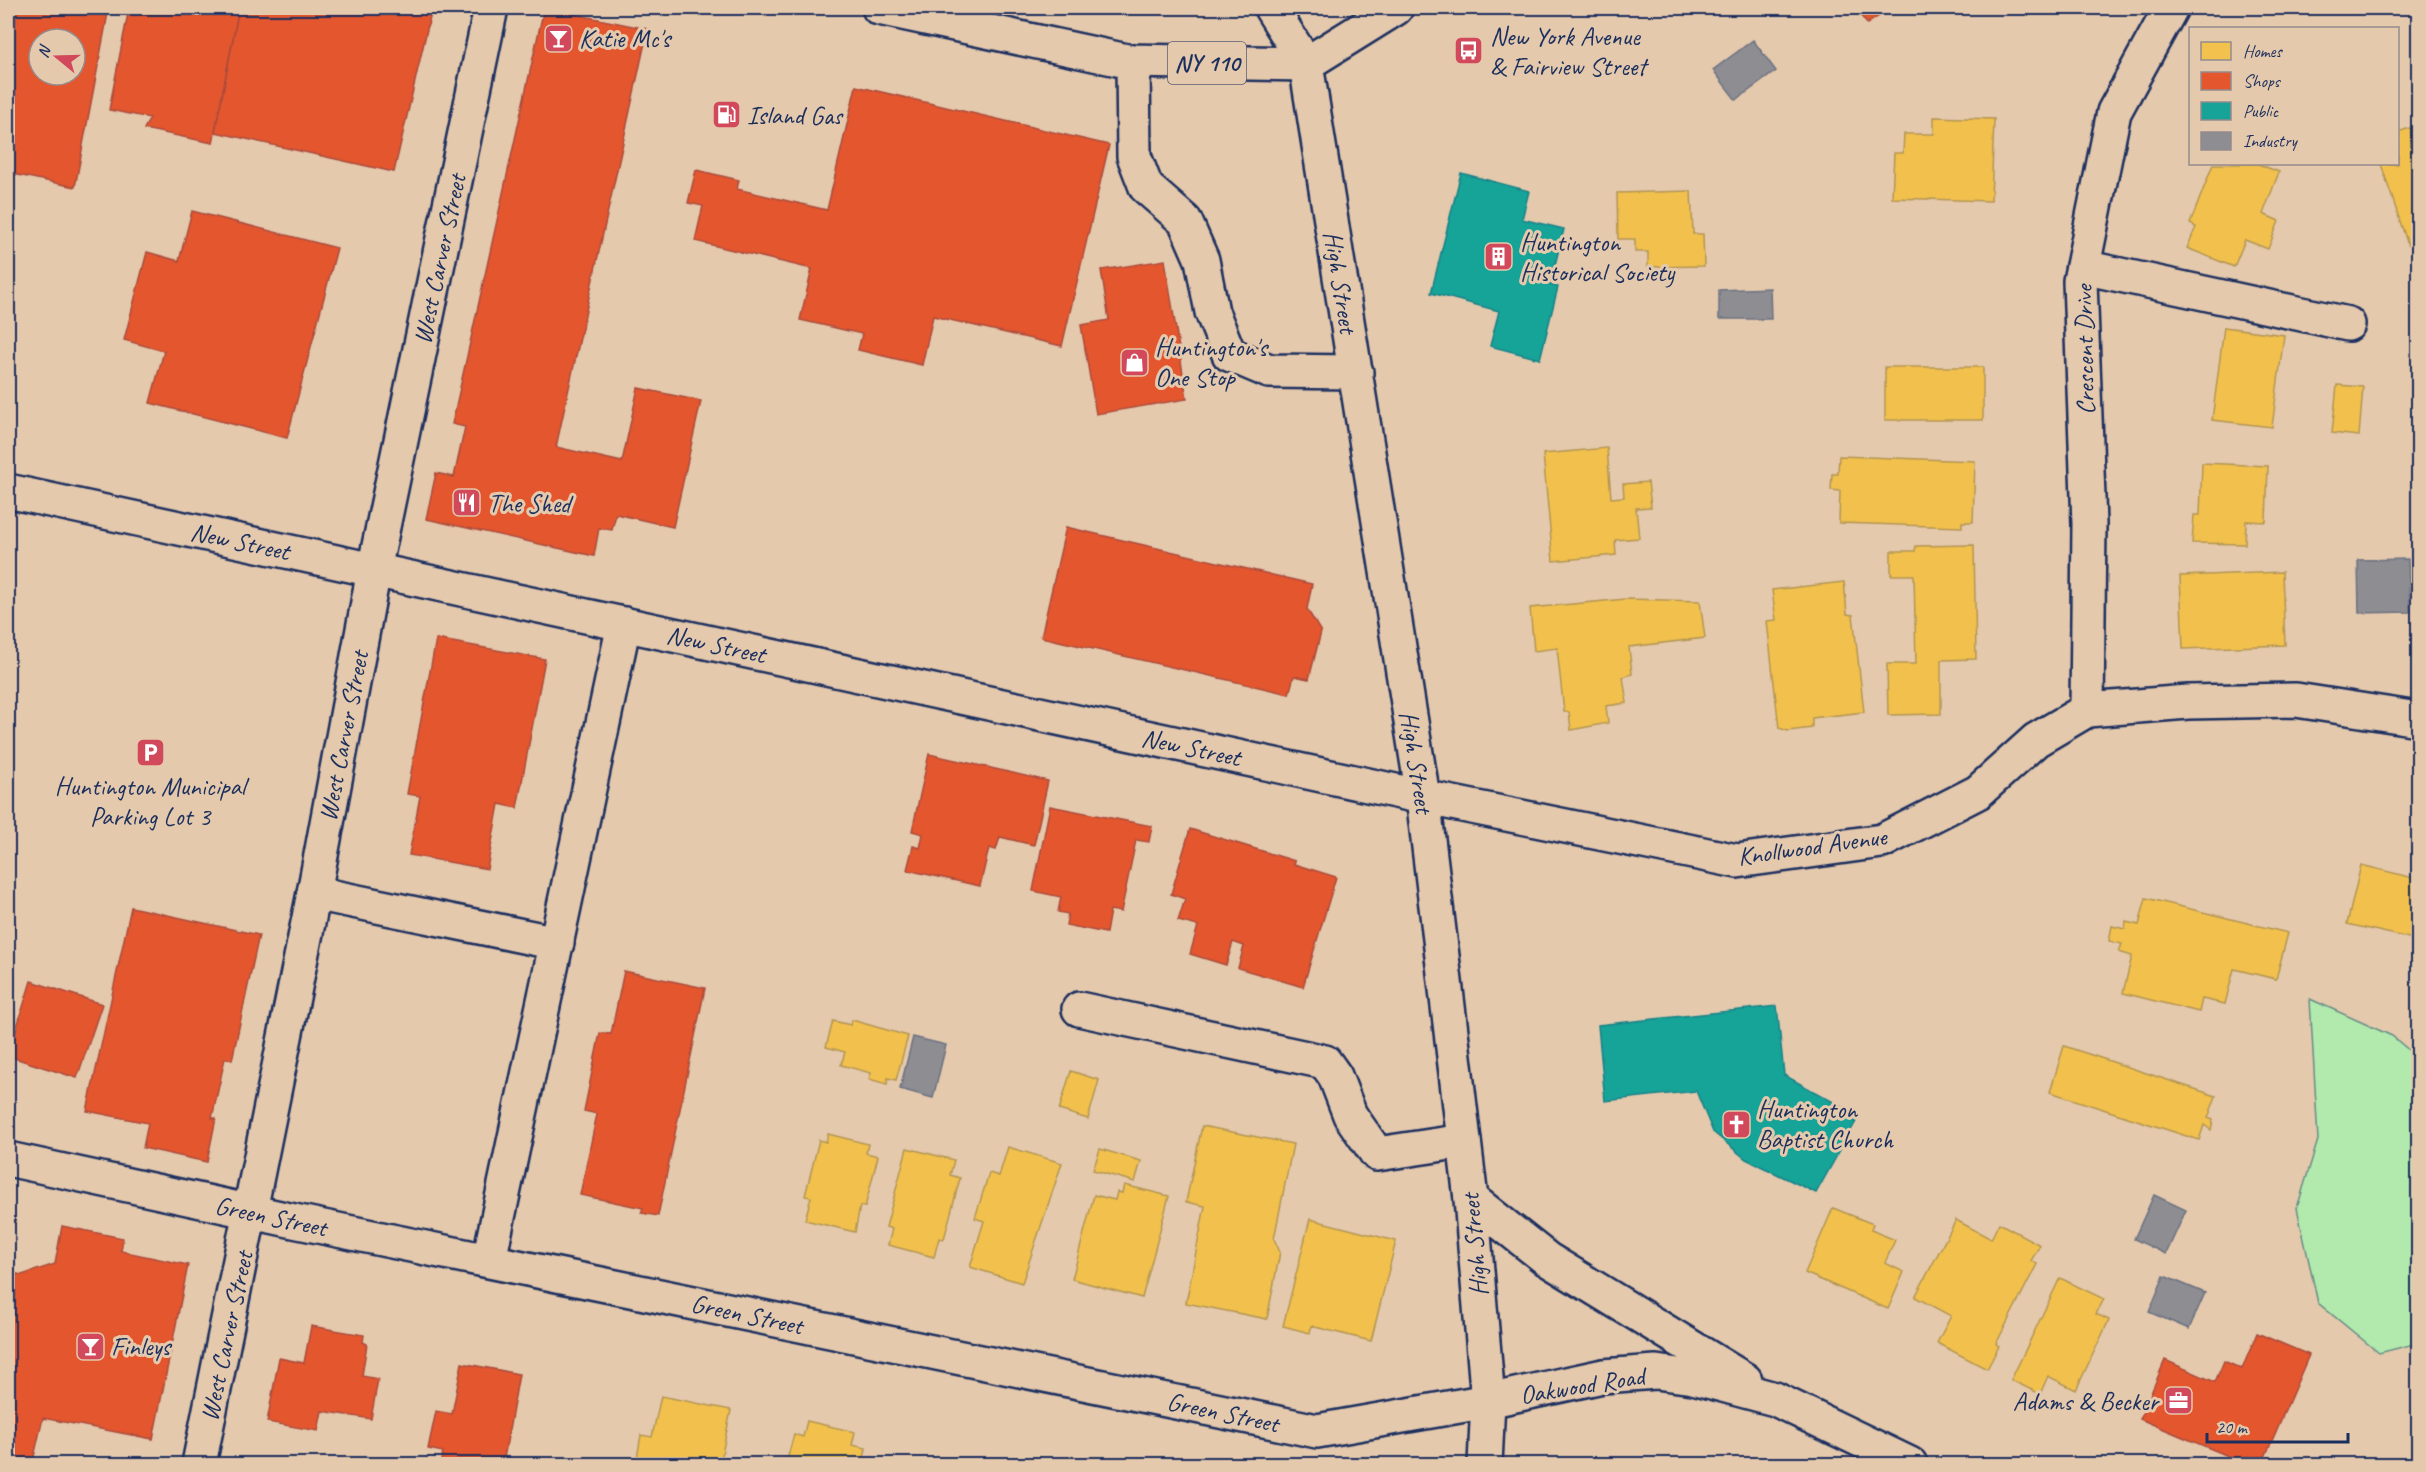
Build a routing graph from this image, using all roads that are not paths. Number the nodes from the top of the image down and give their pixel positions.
1 (491, 8) edge
2 (879, 8) edge
3 (1271, 8) edge
4 (1396, 8) edge
5 (2171, 8) edge
6 (1133, 61) junction
7 (1306, 64) junction
8 (2083, 267) junction
9 (2348, 324) dead end
10 (1356, 372) junction
11 (8, 491) edge
12 (374, 570) junction
13 (624, 624) junction
14 (2087, 710) junction
15 (2418, 719) edge
16 (1424, 797) junction
17 (314, 893) junction
18 (557, 943) junction
19 (1079, 1010) dead end
20 (1464, 1141) junction
21 (8, 1159) edge
22 (1471, 1199) junction
23 (251, 1212) junction
24 (489, 1260) junction
25 (1774, 1399) junction
26 (1488, 1401) junction
27 (199, 1464) edge
28 (1485, 1464) edge
29 (1910, 1464) edge

1 - 12 street, West Carver Street
2 - 6 street, NY 110
3 - 7 street
4 - 7 street
5 - 8 street, Crescent Drive
6 - 7 street, NY 110
6 - 10 street
7 - 10 street, High Street
8 - 9 street
8 - 14 street, Crescent Drive
10 - 16 street, High Street
11 - 12 street, New Street
12 - 13 street, New Street
12 - 17 street, West Carver Street
13 - 16 street, New Street
13 - 18 street
14 - 15 street, Knollwood Avenue
14 - 16 street, Knollwood Avenue
16 - 20 street, High Street
17 - 18 street
17 - 23 street, West Carver Street
18 - 24 street
19 - 20 street
20 - 22 street, High Street
21 - 23 street, Green Street
22 - 25 street
22 - 26 street, High Street
23 - 24 street, Green Street
23 - 27 street, West Carver Street
24 - 26 street, Green Street
25 - 26 street, Oakwood Road
25 - 29 street, Oakwood Road
26 - 28 street, High Street

